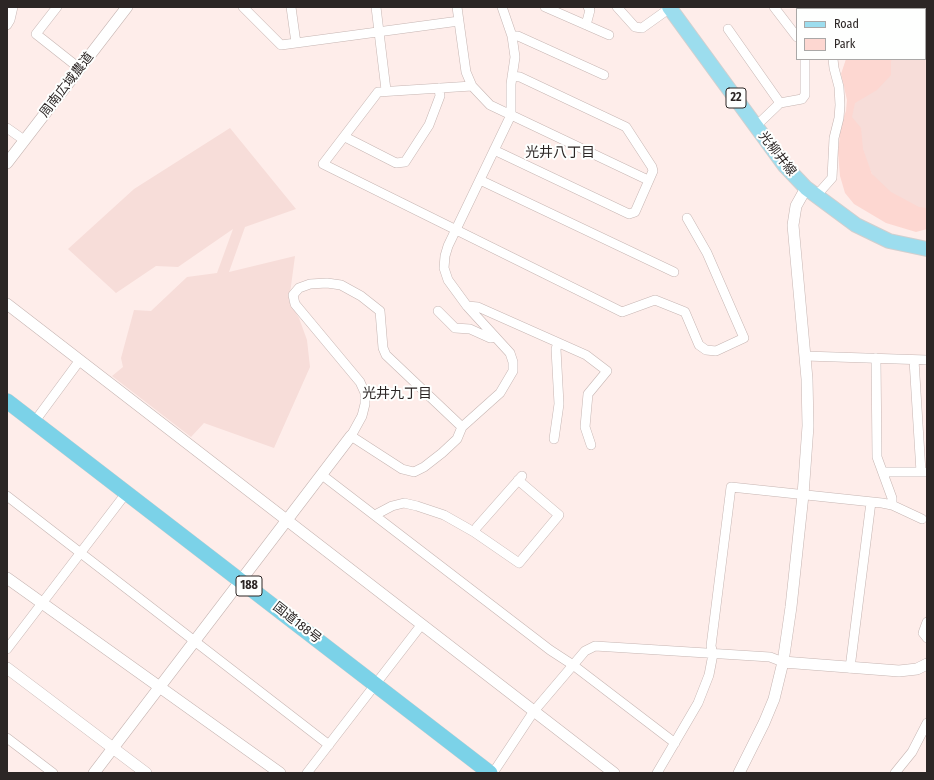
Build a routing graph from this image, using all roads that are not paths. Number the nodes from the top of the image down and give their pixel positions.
1 (13, 7) edge
2 (57, 7) edge
3 (127, 7) edge
4 (243, 7) edge
5 (291, 7) edge
6 (376, 7) edge
7 (457, 7) edge
8 (502, 7) edge
9 (545, 7) edge
10 (588, 7) edge
11 (616, 7) edge
12 (774, 7) edge
13 (669, 8) edge
14 (459, 21) junction
15 (7, 25) edge
16 (586, 25) junction
17 (794, 27) edge
18 (728, 29) dead end
19 (380, 32) junction
20 (609, 35) dead end
21 (512, 36) junction
22 (296, 43) junction
23 (805, 60) edge
24 (833, 60) edge
25 (79, 68) junction
26 (604, 75) dead end
27 (512, 76) junction
28 (472, 86) junction
29 (439, 88) junction
30 (386, 90) junction
31 (780, 103) junction
32 (511, 115) junction
33 (756, 126) junction
34 (7, 128) edge
35 (345, 137) junction
36 (24, 140) junction
37 (494, 150) junction
38 (7, 163) edge
39 (480, 180) junction
40 (648, 180) junction
41 (811, 192) junction
42 (687, 218) dead end
43 (456, 230) junction
44 (927, 249) edge
45 (674, 272) dead end
46 (7, 304) edge
47 (468, 306) junction
48 (438, 311) dead end
49 (495, 337) junction
50 (558, 343) junction
51 (805, 356) junction
52 (876, 358) junction
53 (80, 360) junction
54 (914, 360) junction
55 (927, 360) edge
56 (8, 404) edge
57 (35, 421) junction
58 (462, 427) junction
59 (351, 436) junction
60 (554, 439) dead end
61 (591, 444) dead end
62 (883, 472) junction
63 (924, 472) edge
64 (322, 475) junction
65 (127, 492) junction
66 (804, 495) junction
67 (7, 496) edge
68 (871, 502) junction
69 (892, 505) junction
70 (375, 515) junction
71 (287, 519) junction
72 (922, 520) dead end
73 (474, 532) junction
74 (80, 553) junction
75 (7, 578) edge
76 (241, 580) junction
77 (43, 602) junction
78 (927, 622) edge
79 (422, 624) junction
80 (927, 638) edge
81 (195, 641) junction
82 (7, 649) edge
83 (713, 654) junction
84 (783, 662) junction
85 (927, 664) edge
86 (573, 665) junction
87 (7, 668) edge
88 (850, 668) junction
89 (376, 684) junction
90 (160, 687) junction
91 (534, 712) junction
92 (927, 723) edge
93 (7, 738) edge
94 (675, 743) junction
95 (329, 745) junction
96 (114, 748) junction
97 (53, 773) edge
98 (94, 773) edge
99 (146, 773) edge
100 (280, 773) edge
101 (307, 773) edge
102 (491, 773) edge
103 (614, 773) edge
104 (657, 773) edge
105 (739, 773) edge
106 (895, 773) edge

1 - 15 street
2 - 25 street
3 - 25 street, 周南広域農道
4 - 22 street
5 - 22 street
6 - 19 street
7 - 14 street
8 - 21 street
9 - 16 street
10 - 16 street
11 - 13 street
12 - 17 street
13 - 33 main road, 光柳井線 / 22
14 - 19 street
14 - 28 street
16 - 20 street
18 - 31 street
19 - 22 street
19 - 30 street
21 - 26 street
21 - 27 street
23 - 31 street
24 - 41 street
25 - 36 street, 周南広域農道
27 - 32 street
27 - 40 street
28 - 29 street
28 - 32 street
29 - 30 street
29 - 35 street
30 - 35 street
31 - 33 street
32 - 37 street
32 - 40 street
33 - 41 main road, 光柳井線 / 22
34 - 36 street
35 - 43 street
36 - 38 street, 周南広域農道
37 - 39 street
37 - 40 street
39 - 43 street
39 - 45 street
41 - 44 main road, 光柳井線 / 22
41 - 51 street
42 - 43 street
43 - 47 street
46 - 53 street
47 - 49 street
47 - 50 street
48 - 49 street
49 - 58 street
50 - 60 street
50 - 61 street
51 - 52 street
51 - 66 street
52 - 54 street
52 - 62 street
53 - 57 street
53 - 71 street
54 - 55 street
54 - 63 street
56 - 57 highway, 国道188号 / 188
57 - 65 highway, 国道188号 / 188
58 - 59 street
58 - 59 street
59 - 64 street
62 - 63 street
62 - 69 street
64 - 70 street
64 - 71 street
65 - 74 street
65 - 76 highway, 国道188号 / 188
66 - 68 street
66 - 83 street
66 - 84 street
67 - 74 street
68 - 69 street
68 - 88 street
69 - 72 street
70 - 73 street
70 - 86 street
71 - 76 street
71 - 79 street
73 - 73 street
74 - 77 street
74 - 81 street
75 - 77 street
76 - 81 street
76 - 89 highway, 国道188号 / 188
77 - 82 street
77 - 90 street
78 - 80 street
79 - 89 street
79 - 91 street
81 - 90 street
81 - 95 street
83 - 84 street
83 - 86 street
83 - 94 street
84 - 88 street
84 - 105 street
85 - 88 street
86 - 91 street
86 - 94 street
87 - 96 street
89 - 95 street
89 - 102 highway, 国道188号 / 188
90 - 96 street
90 - 100 street
91 - 102 street
91 - 103 street
92 - 106 street
93 - 97 street
94 - 104 street
95 - 101 street
96 - 98 street
96 - 99 street

